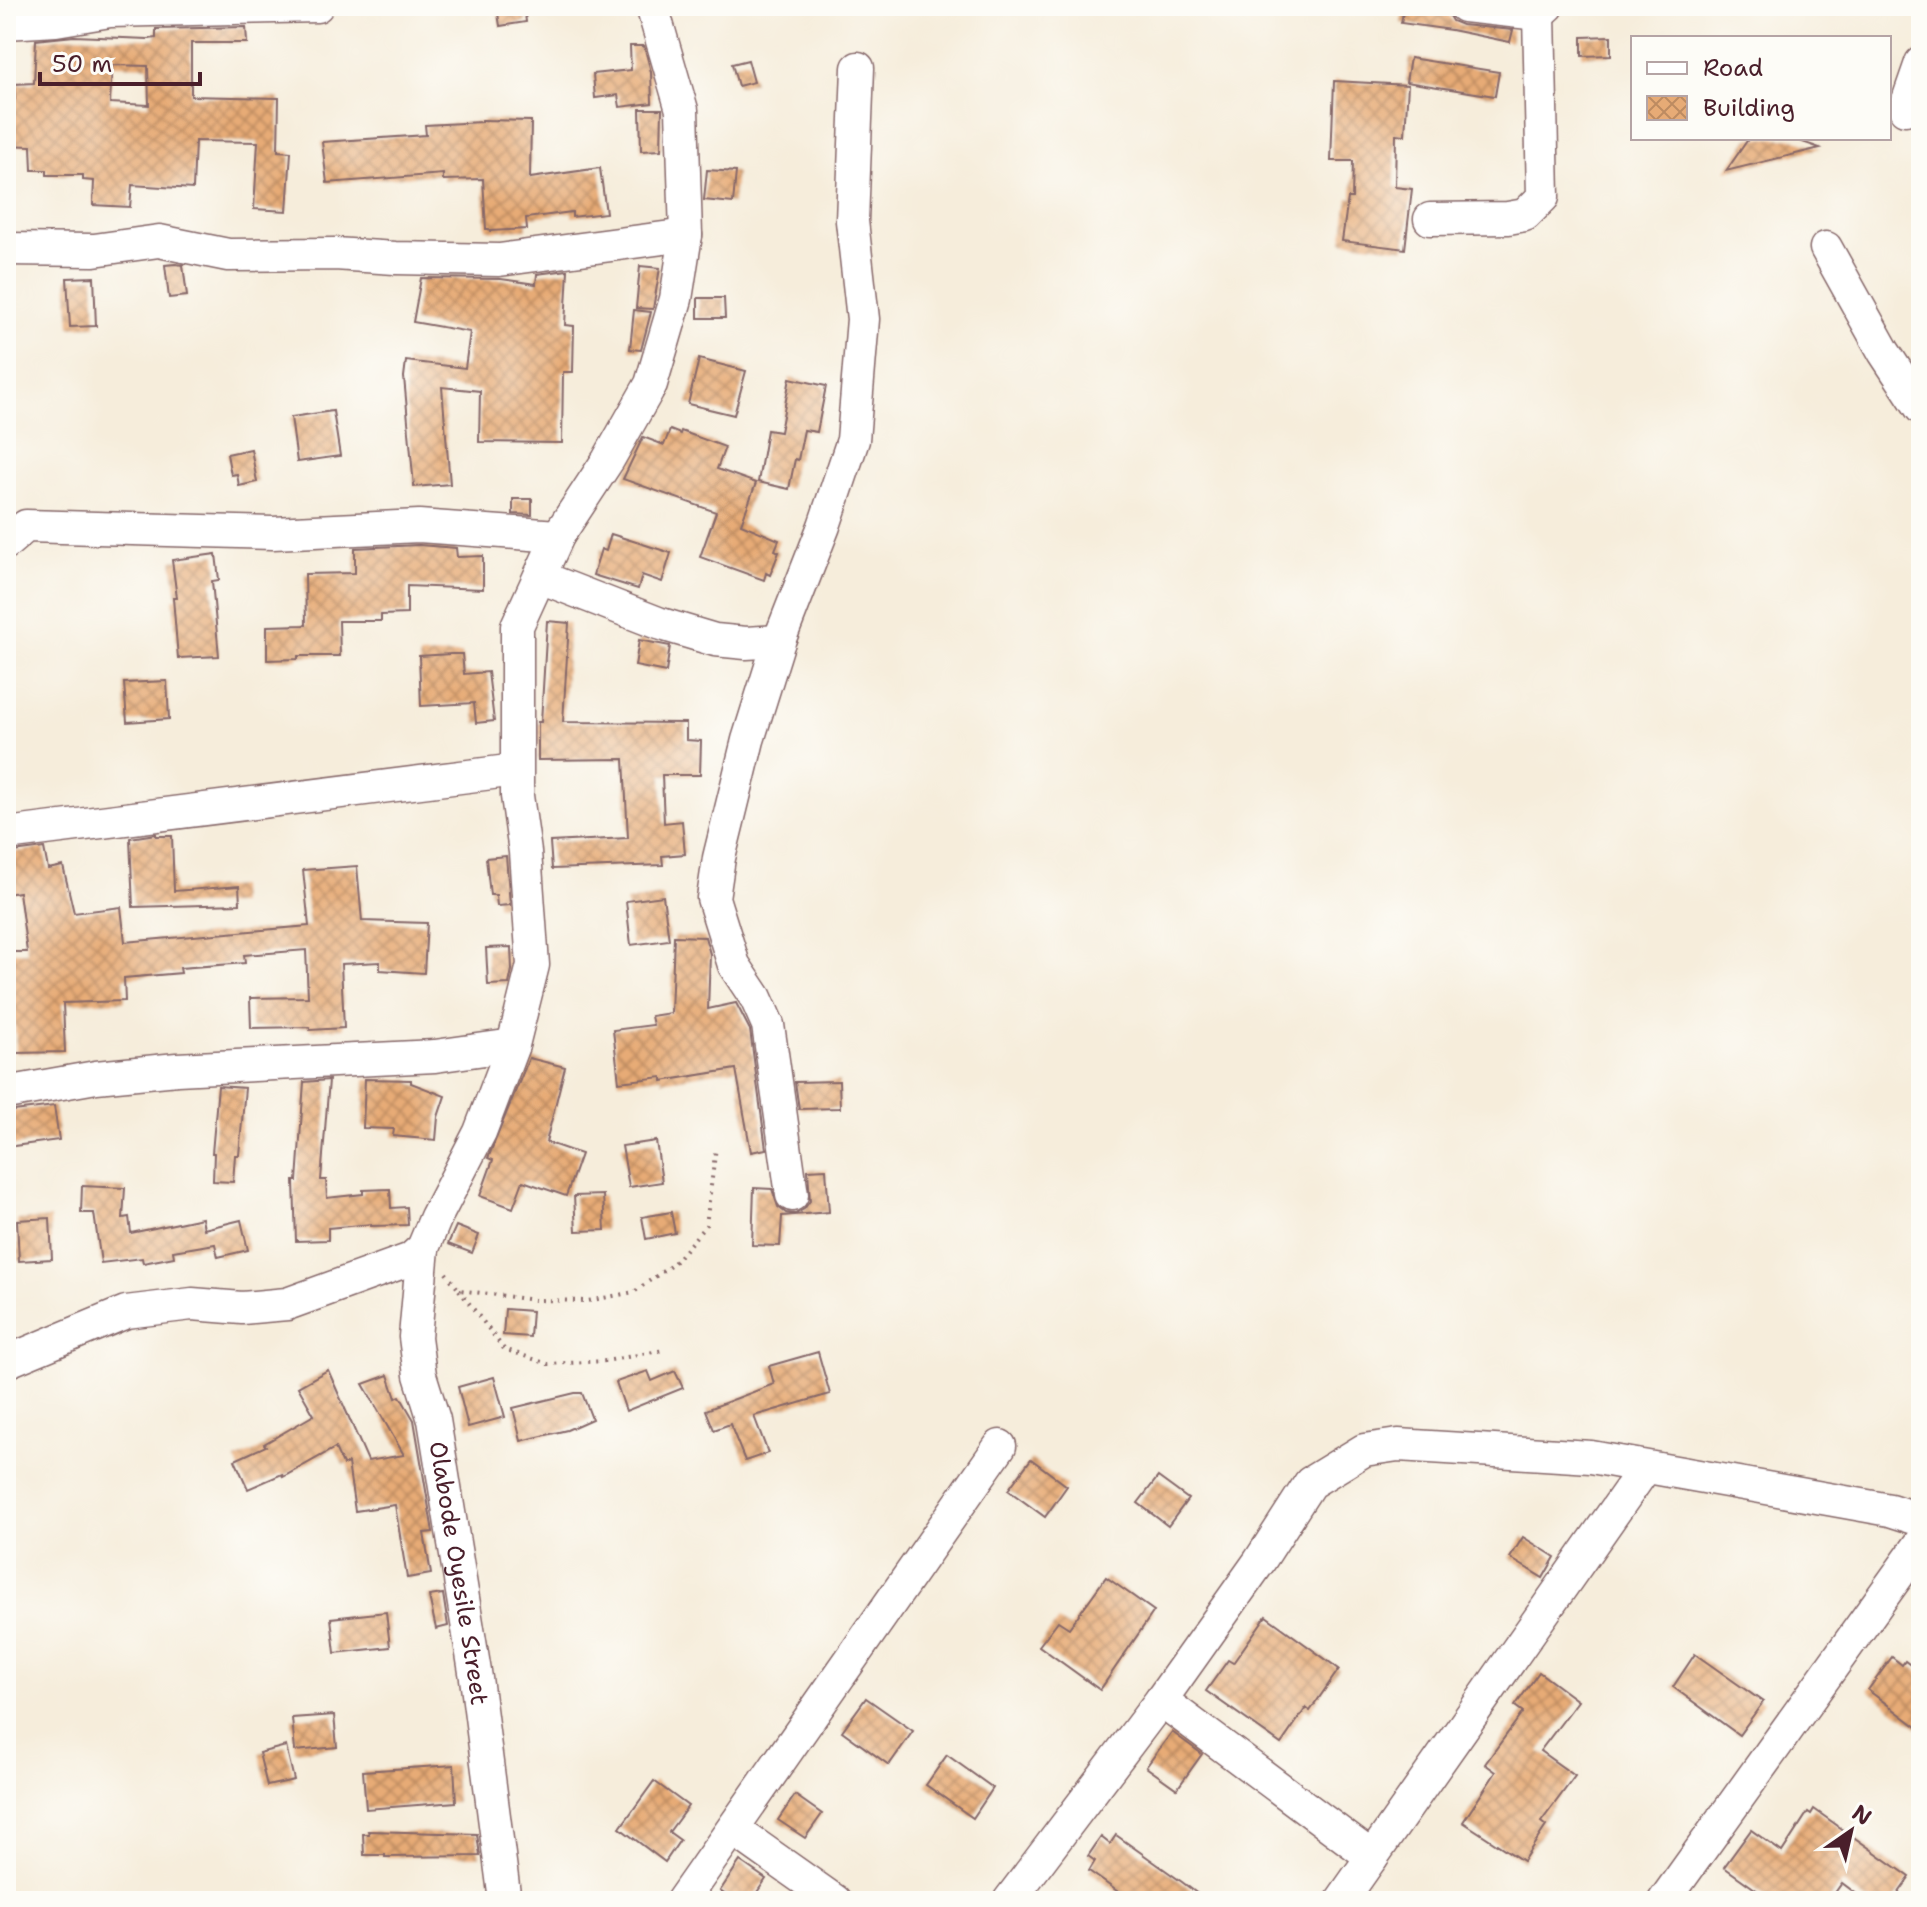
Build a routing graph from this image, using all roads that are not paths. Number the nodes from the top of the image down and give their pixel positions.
1 (317, 6) edge
2 (652, 6) edge
3 (1464, 6) edge
4 (1544, 10) edge
5 (6, 23) edge
6 (1921, 63) edge
7 (858, 68) dead end
8 (1905, 109) dead end
9 (1430, 219) dead end
10 (686, 235) junction
11 (1826, 248) dead end
12 (6, 249) edge
13 (1921, 408) edge
14 (558, 536) junction
15 (6, 543) edge
16 (540, 577) junction
17 (779, 641) junction
18 (516, 770) junction
19 (6, 834) edge
20 (513, 1045) junction
21 (6, 1093) edge
22 (792, 1195) dead end
23 (434, 1260) junction
24 (6, 1362) edge
25 (1000, 1446) dead end
26 (1645, 1468) junction
27 (1921, 1520) edge
28 (1921, 1543) edge
29 (1161, 1700) junction
30 (733, 1829) junction
31 (1372, 1857) junction
32 (505, 1901) edge
33 (682, 1901) edge
34 (835, 1901) edge
35 (1009, 1901) edge
36 (1341, 1901) edge
37 (1664, 1901) edge

1 - 5 street
2 - 10 street, Olabode Oyesile Street
3 - 4 street
4 - 9 street
6 - 8 street
7 - 17 street
10 - 12 street
10 - 14 street, Olabode Oyesile Street
11 - 13 street
14 - 15 street
14 - 16 street, Olabode Oyesile Street
16 - 17 street
16 - 18 street, Olabode Oyesile Street
17 - 22 street
18 - 19 street
18 - 20 street, Olabode Oyesile Street
20 - 21 street
20 - 23 street, Olabode Oyesile Street
23 - 24 street
23 - 32 street, Olabode Oyesile Street
25 - 30 street
26 - 27 street
26 - 29 street
26 - 31 street
28 - 37 street
29 - 31 street
29 - 35 street
30 - 33 street
30 - 34 street
31 - 36 street

